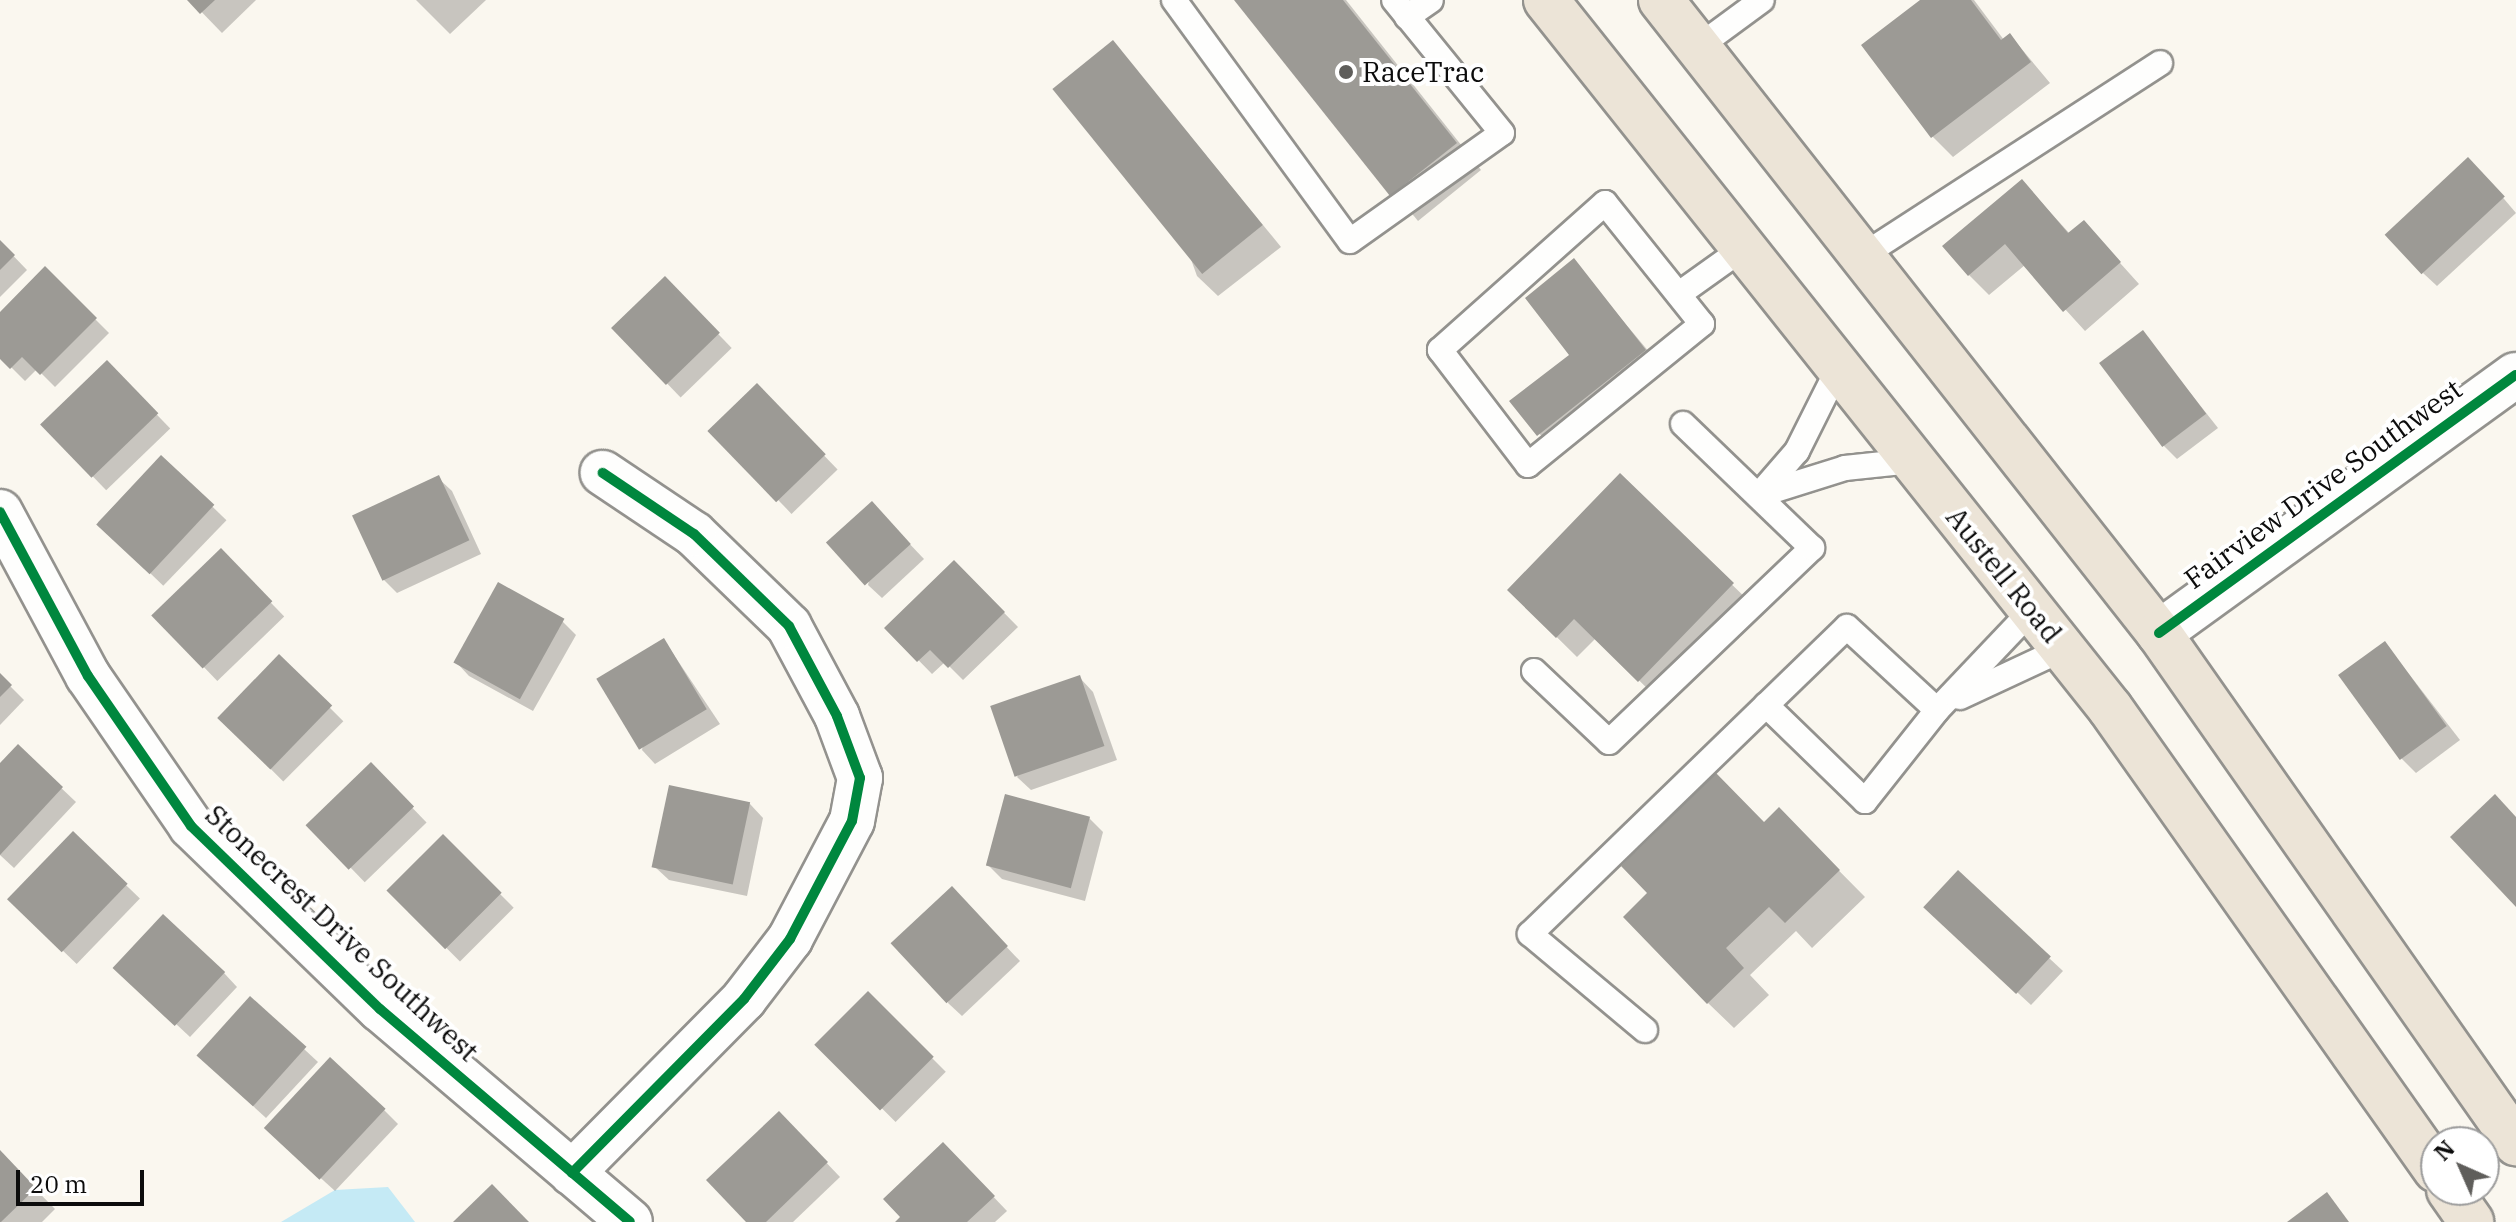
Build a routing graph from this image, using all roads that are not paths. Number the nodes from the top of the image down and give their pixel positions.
1 (1174, 0) edge
2 (1431, 0) edge
3 (1546, 0) edge
4 (1661, 0) edge
5 (1762, 0) edge
6 (1400, 8) edge
7 (1698, 47) junction
8 (2160, 63) dead end
9 (1742, 249) junction
10 (1862, 256) junction
11 (1679, 294) junction
12 (1838, 369) junction
13 (2516, 375) edge
14 (1683, 424) dead end
15 (1912, 461) junction
16 (603, 473) dead end
17 (1759, 495) junction
18 (0, 512) edge
19 (2032, 610) junction
20 (2159, 633) junction
21 (2063, 649) junction
22 (1534, 671) dead end
23 (1766, 705) junction
24 (1937, 710) junction
25 (1645, 1030) dead end
26 (2516, 1143) edge
27 (2420, 1147) edge
28 (572, 1173) junction
29 (630, 1222) edge

1 - 6 lane
2 - 6 lane
3 - 9 main road, Austell Road
4 - 7 main road
5 - 7 lane
7 - 10 main road
8 - 10 lane
9 - 11 lane
9 - 12 main road, Austell Road
10 - 20 main road
11 - 11 lane
12 - 15 main road, Austell Road
12 - 17 lane
13 - 20 street, Fairview Drive Southwest
14 - 17 lane
15 - 17 lane
15 - 19 main road, Austell Road
16 - 28 street
17 - 22 lane
18 - 28 street, Stonecrest Drive Southwest
19 - 21 main road, Austell Road
19 - 24 lane
20 - 26 main road
21 - 24 lane
21 - 27 main road, Austell Road
23 - 24 lane
23 - 24 lane
23 - 25 lane
28 - 29 street, Stonecrest Drive Southwest

